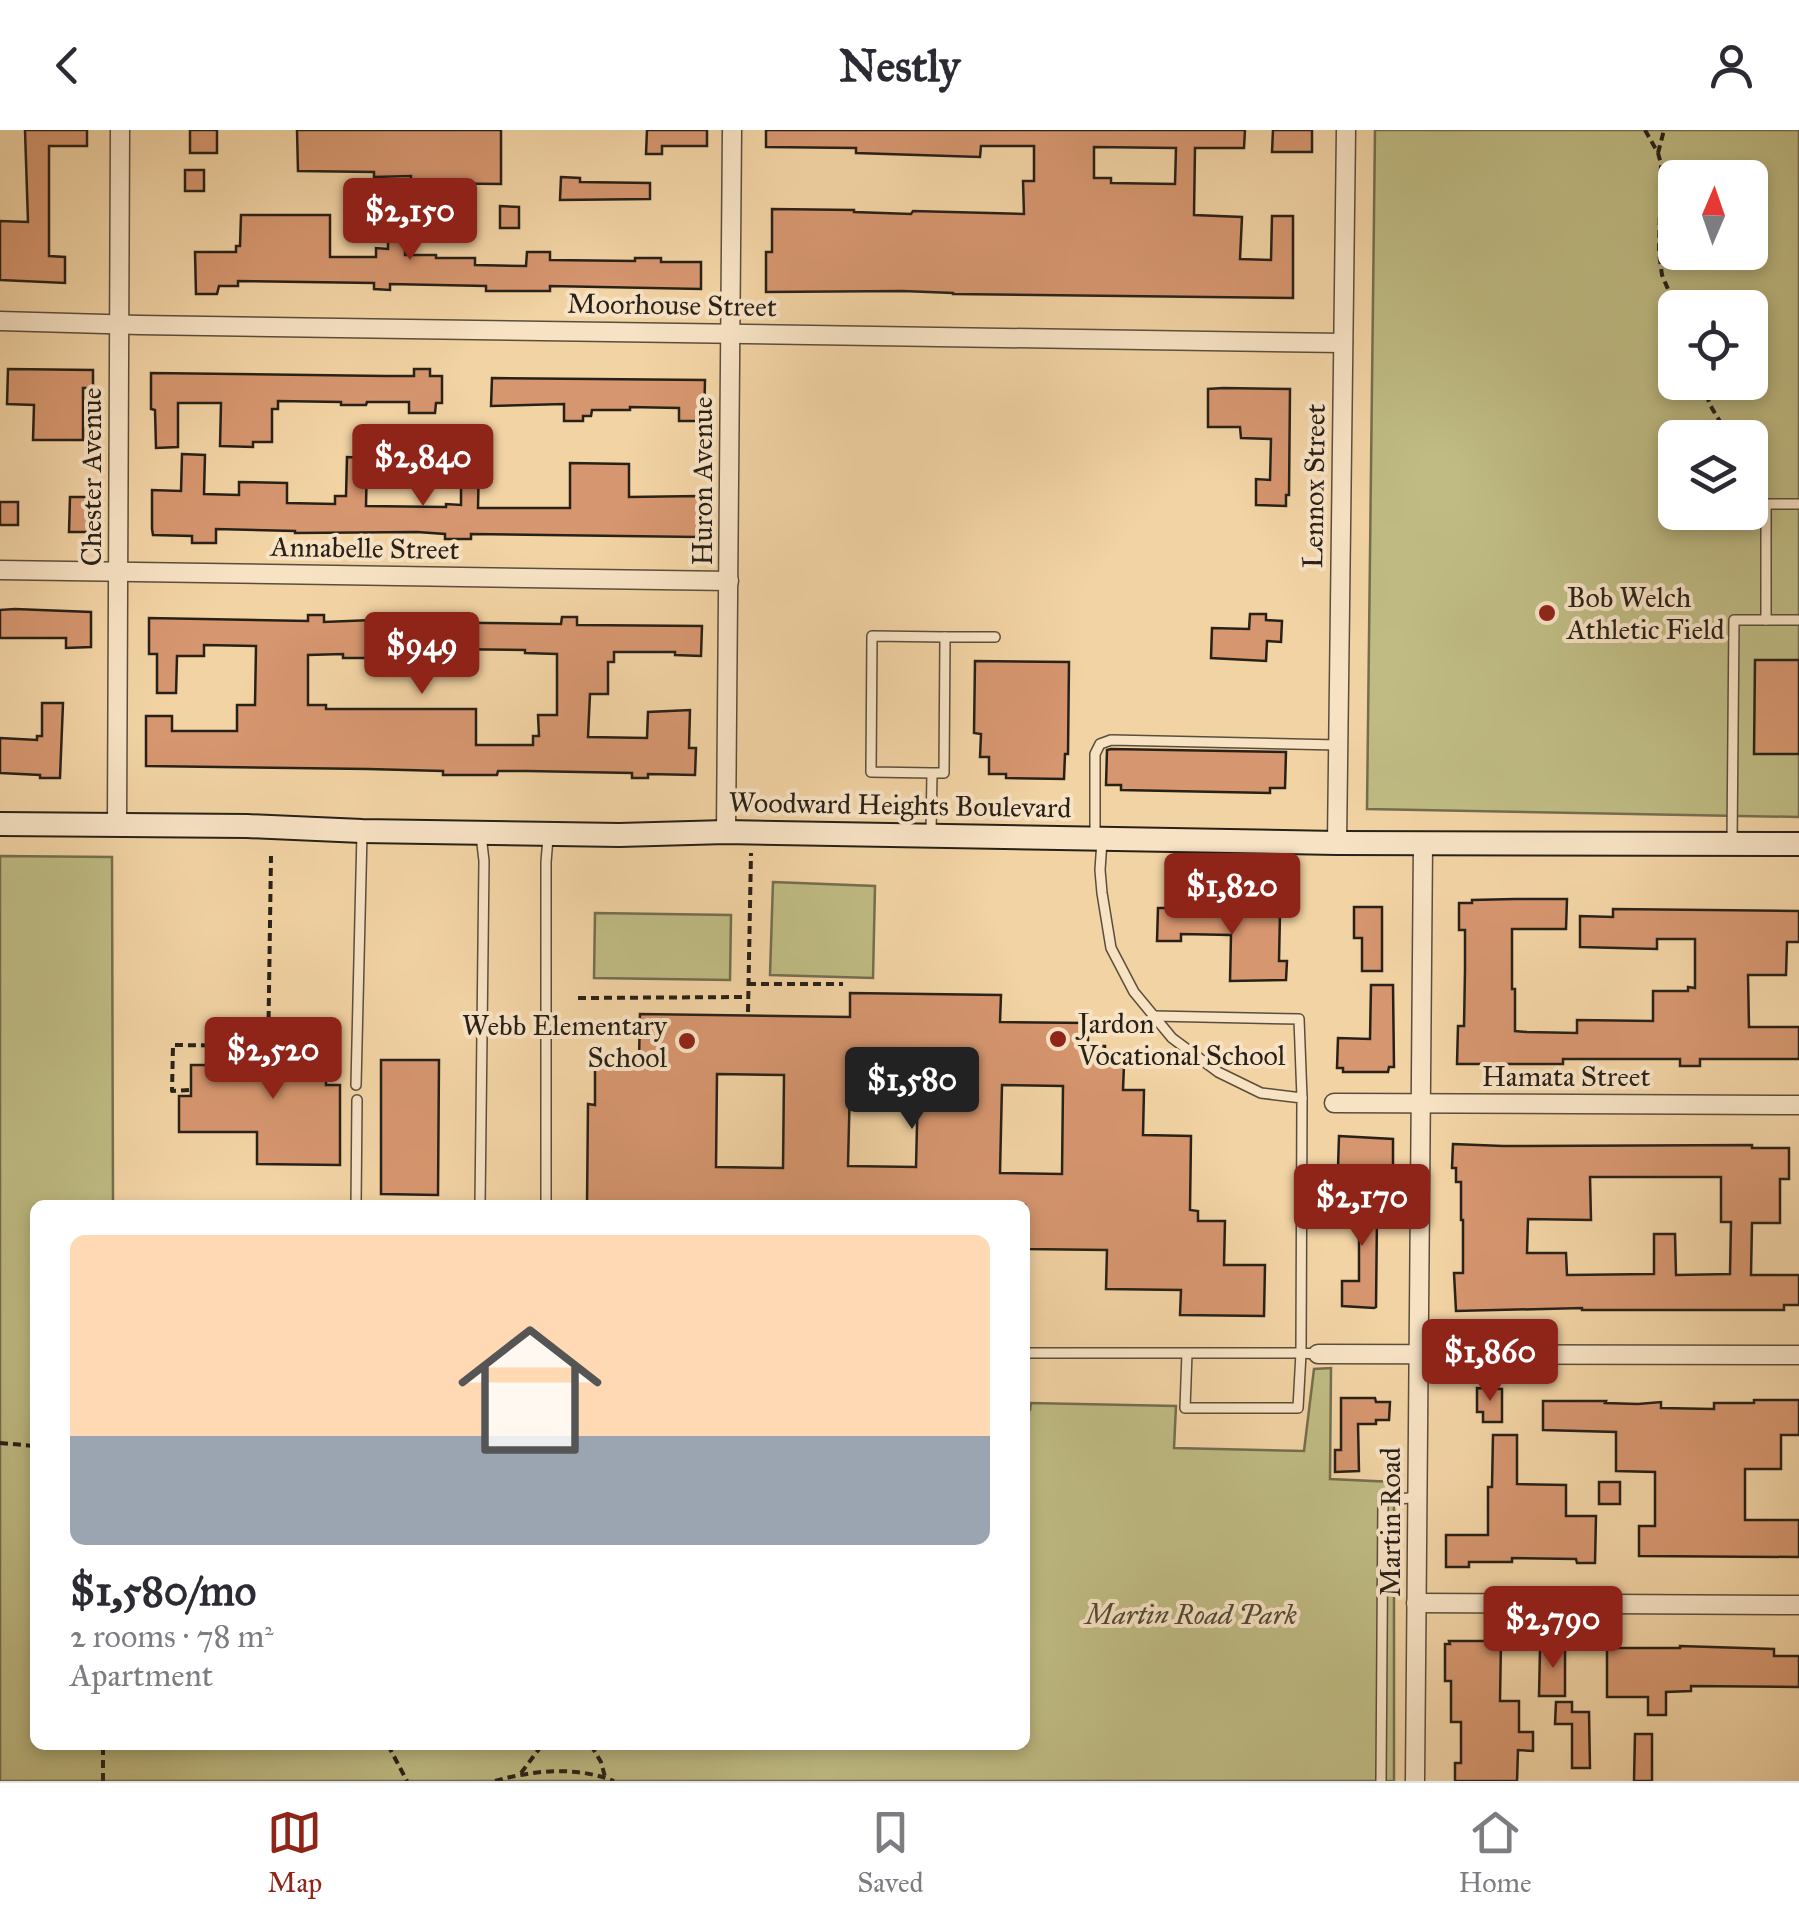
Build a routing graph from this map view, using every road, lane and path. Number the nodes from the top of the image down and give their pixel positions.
1 (120, 130) edge
2 (732, 130) edge
3 (1346, 130) edge
4 (1645, 130) edge
5 (1664, 130) edge
6 (1658, 152) junction
7 (1668, 290) edge
8 (0, 320) edge
9 (119, 324) junction
10 (730, 333) junction
11 (1343, 343) junction
12 (1768, 504) edge
13 (1799, 504) edge
14 (1766, 530) edge
15 (0, 570) edge
16 (118, 572) junction
17 (729, 581) junction
18 (1766, 620) junction
19 (1799, 620) edge
20 (945, 637) junction
21 (995, 637) dead end
22 (1338, 745) junction
23 (932, 773) junction
24 (0, 824) edge
25 (117, 825) junction
26 (362, 832) junction
27 (480, 832) junction
28 (726, 832) junction
29 (549, 834) junction
30 (931, 836) junction
31 (1099, 838) junction
32 (1337, 842) junction
33 (1423, 843) junction
34 (1732, 844) junction
35 (1799, 844) edge
36 (750, 848) dead end
37 (271, 856) dead end
38 (748, 984) junction
39 (843, 984) dead end
40 (748, 997) junction
41 (578, 998) dead end
42 (748, 1012) dead end
43 (1154, 1016) junction
44 (268, 1046) junction
45 (268, 1058) dead end
46 (356, 1085) dead end
47 (189, 1090) dead end
48 (1302, 1098) junction
49 (357, 1100) dead end
50 (1334, 1103) dead end
51 (1420, 1103) junction
52 (1799, 1104) edge
53 (356, 1200) edge
54 (480, 1200) edge
55 (546, 1200) edge
56 (1030, 1352) edge
57 (1187, 1353) junction
58 (1309, 1353) junction
59 (1418, 1354) junction
60 (1799, 1355) edge
61 (0, 1443) edge
62 (30, 1446) edge
63 (1417, 1497) junction
64 (1416, 1603) junction
65 (1799, 1605) edge
66 (103, 1750) edge
67 (391, 1750) edge
68 (538, 1750) edge
69 (593, 1750) edge
70 (520, 1774) junction
71 (606, 1778) junction
72 (103, 1781) edge
73 (407, 1781) edge
74 (495, 1781) edge
75 (614, 1781) edge
76 (1381, 1781) edge
77 (1415, 1781) edge

1 - 9 street, Chester Avenue
2 - 10 street, Huron Avenue
3 - 11 street, Lennox Street
4 - 6 path
5 - 6 path
6 - 7 path
8 - 9 street, Moorhouse Street
9 - 10 street, Moorhouse Street
9 - 16 street, Chester Avenue
10 - 11 street, Moorhouse Street
10 - 17 street, Huron Avenue
11 - 22 street, Lennox Street
12 - 13 lane
14 - 18 lane
15 - 16 street, Annabelle Street
16 - 17 street, Annabelle Street
16 - 25 street, Chester Avenue
17 - 28 street, Huron Avenue
18 - 19 lane
18 - 34 lane
20 - 21 lane
20 - 23 lane
20 - 23 lane
22 - 31 lane
22 - 32 street, Lennox Street
23 - 30 lane
24 - 25 street, Woodward Heights Boulevard
25 - 26 street, Woodward Heights Boulevard
26 - 27 street, Woodward Heights Boulevard
26 - 46 lane
27 - 29 street, Woodward Heights Boulevard
27 - 54 lane
28 - 29 street, Woodward Heights Boulevard
28 - 30 street, Woodward Heights Boulevard
29 - 55 lane
30 - 31 street, Woodward Heights Boulevard
31 - 32 street, Woodward Heights Boulevard
31 - 43 lane
32 - 33 street, Woodward Heights Boulevard
33 - 34 street, Woodward Heights Boulevard
33 - 51 street, Martin Road
34 - 35 street, Woodward Heights Boulevard
36 - 38 path
37 - 44 path
38 - 39 path
38 - 40 path
40 - 41 path
40 - 42 path
43 - 48 lane
43 - 48 lane
44 - 45 path
44 - 47 path
48 - 58 lane
49 - 53 lane
50 - 51 street, Hamata Street
51 - 52 street, Hamata Street
51 - 59 street, Martin Road
56 - 57 lane
57 - 58 lane
57 - 58 lane
58 - 59 street
59 - 60 street
59 - 63 street, Martin Road
61 - 62 path
63 - 64 street, Martin Road
63 - 76 lane
64 - 65 street
64 - 77 street, Martin Road
66 - 72 path
67 - 73 path
68 - 70 path
69 - 71 path
70 - 71 path
70 - 74 path
71 - 75 path

